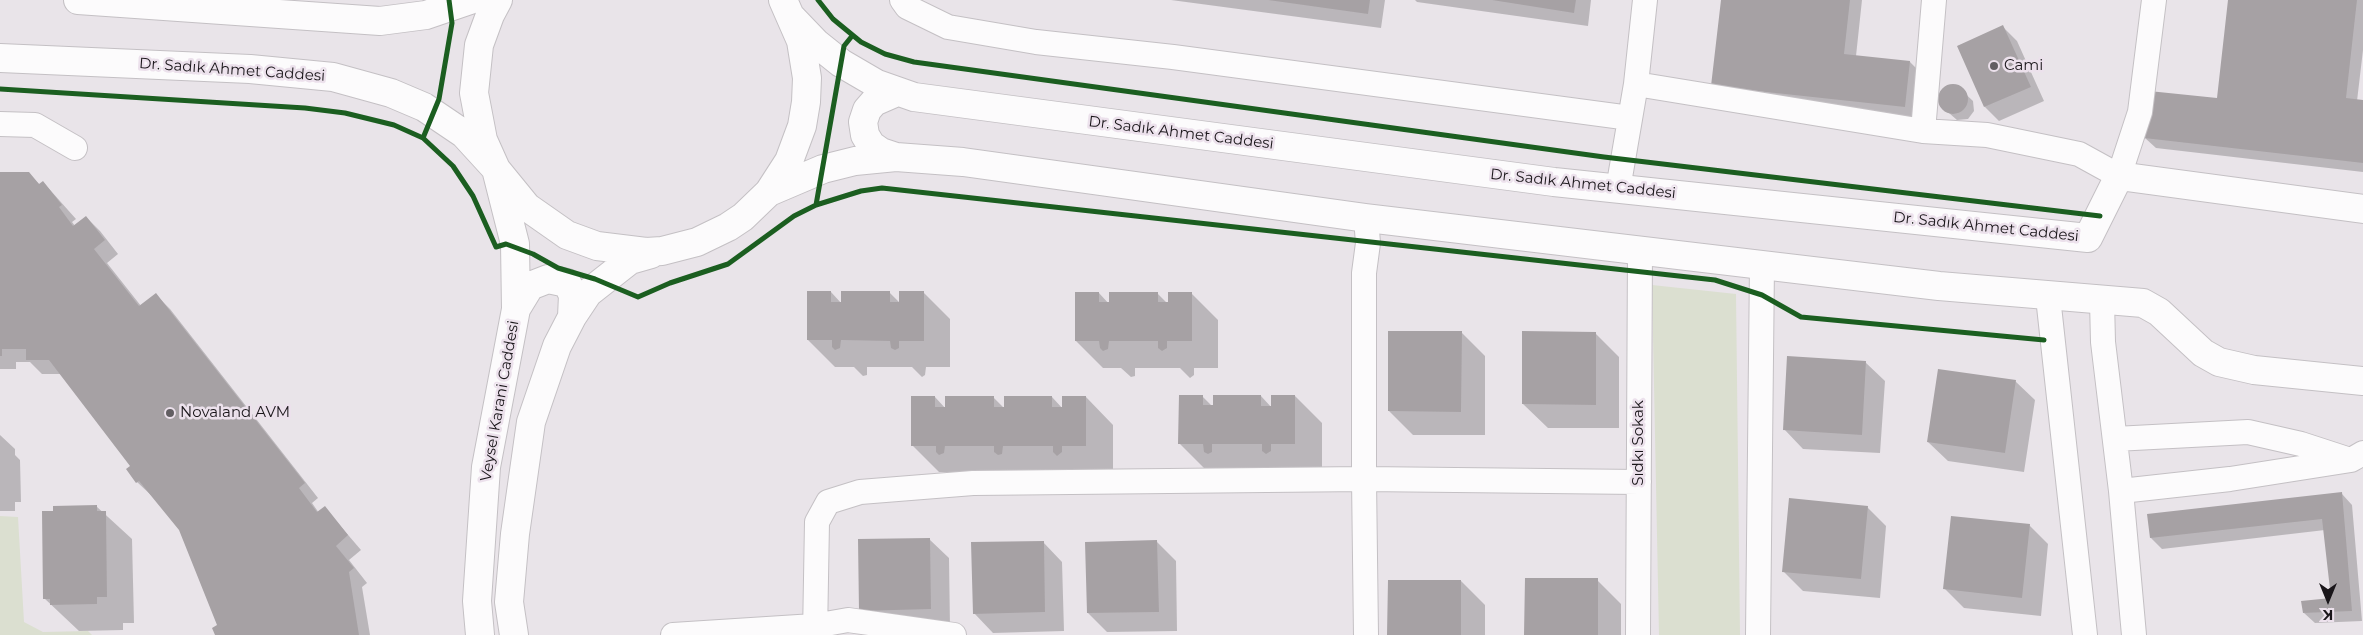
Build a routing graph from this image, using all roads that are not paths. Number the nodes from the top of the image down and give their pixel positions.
1 (78, 0) edge
2 (470, 0) edge
3 (498, 0) edge
4 (902, 0) edge
5 (1645, 0) edge
6 (1934, 0) edge
7 (2154, 0) edge
8 (788, 9) edge
9 (0, 58) edge
10 (1636, 84) junction
11 (897, 92) junction
12 (1630, 118) junction
13 (0, 124) edge
14 (1923, 131) junction
15 (75, 148) dead end
16 (896, 157) junction
17 (496, 169) junction
18 (2120, 176) junction
19 (1618, 189) junction
20 (769, 192) junction
21 (2363, 209) edge
22 (1366, 218) junction
23 (662, 250) junction
24 (1640, 250) junction
25 (1762, 265) junction
26 (2048, 297) junction
27 (2102, 301) junction
28 (516, 309) junction
29 (572, 317) junction
30 (2363, 381) edge
31 (2115, 439) junction
32 (2357, 457) edge
33 (1364, 479) junction
34 (1639, 482) junction
35 (2121, 490) junction
36 (815, 630) edge
37 (480, 635) edge
38 (514, 635) edge
39 (673, 635) edge
40 (954, 635) edge
41 (1366, 635) edge
42 (1638, 635) edge
43 (1758, 635) edge
44 (2086, 635) edge
45 (2134, 635) edge

1 - 2 main road
3 - 17 main road
4 - 12 street
5 - 10 street
6 - 14 street
7 - 18 street
8 - 11 main road, Dr. Sadık Ahmet Caddesi
8 - 20 main road
9 - 17 main road, Dr. Sadık Ahmet Caddesi
10 - 12 street
10 - 14 street
11 - 16 main road
11 - 19 main road, Dr. Sadık Ahmet Caddesi
12 - 19 street
13 - 15 street
14 - 18 street
16 - 20 main road
16 - 22 main road
17 - 23 main road
17 - 28 main road, Veysel Karani Caddesi
18 - 19 main road, Dr. Sadık Ahmet Caddesi
18 - 21 main road
20 - 23 main road
22 - 24 main road
22 - 33 street
23 - 29 main road
24 - 25 main road
24 - 34 street, Sıdkı Sokak
25 - 26 main road
25 - 43 street
26 - 27 main road
26 - 44 street
27 - 30 main road
27 - 31 street
28 - 29 main road
28 - 37 main road, Veysel Karani Caddesi
29 - 38 main road
31 - 32 street
31 - 35 street
32 - 35 street
33 - 34 street
33 - 36 street
33 - 41 street
34 - 42 street, Sıdkı Sokak
35 - 45 street
36 - 39 street
36 - 40 street

